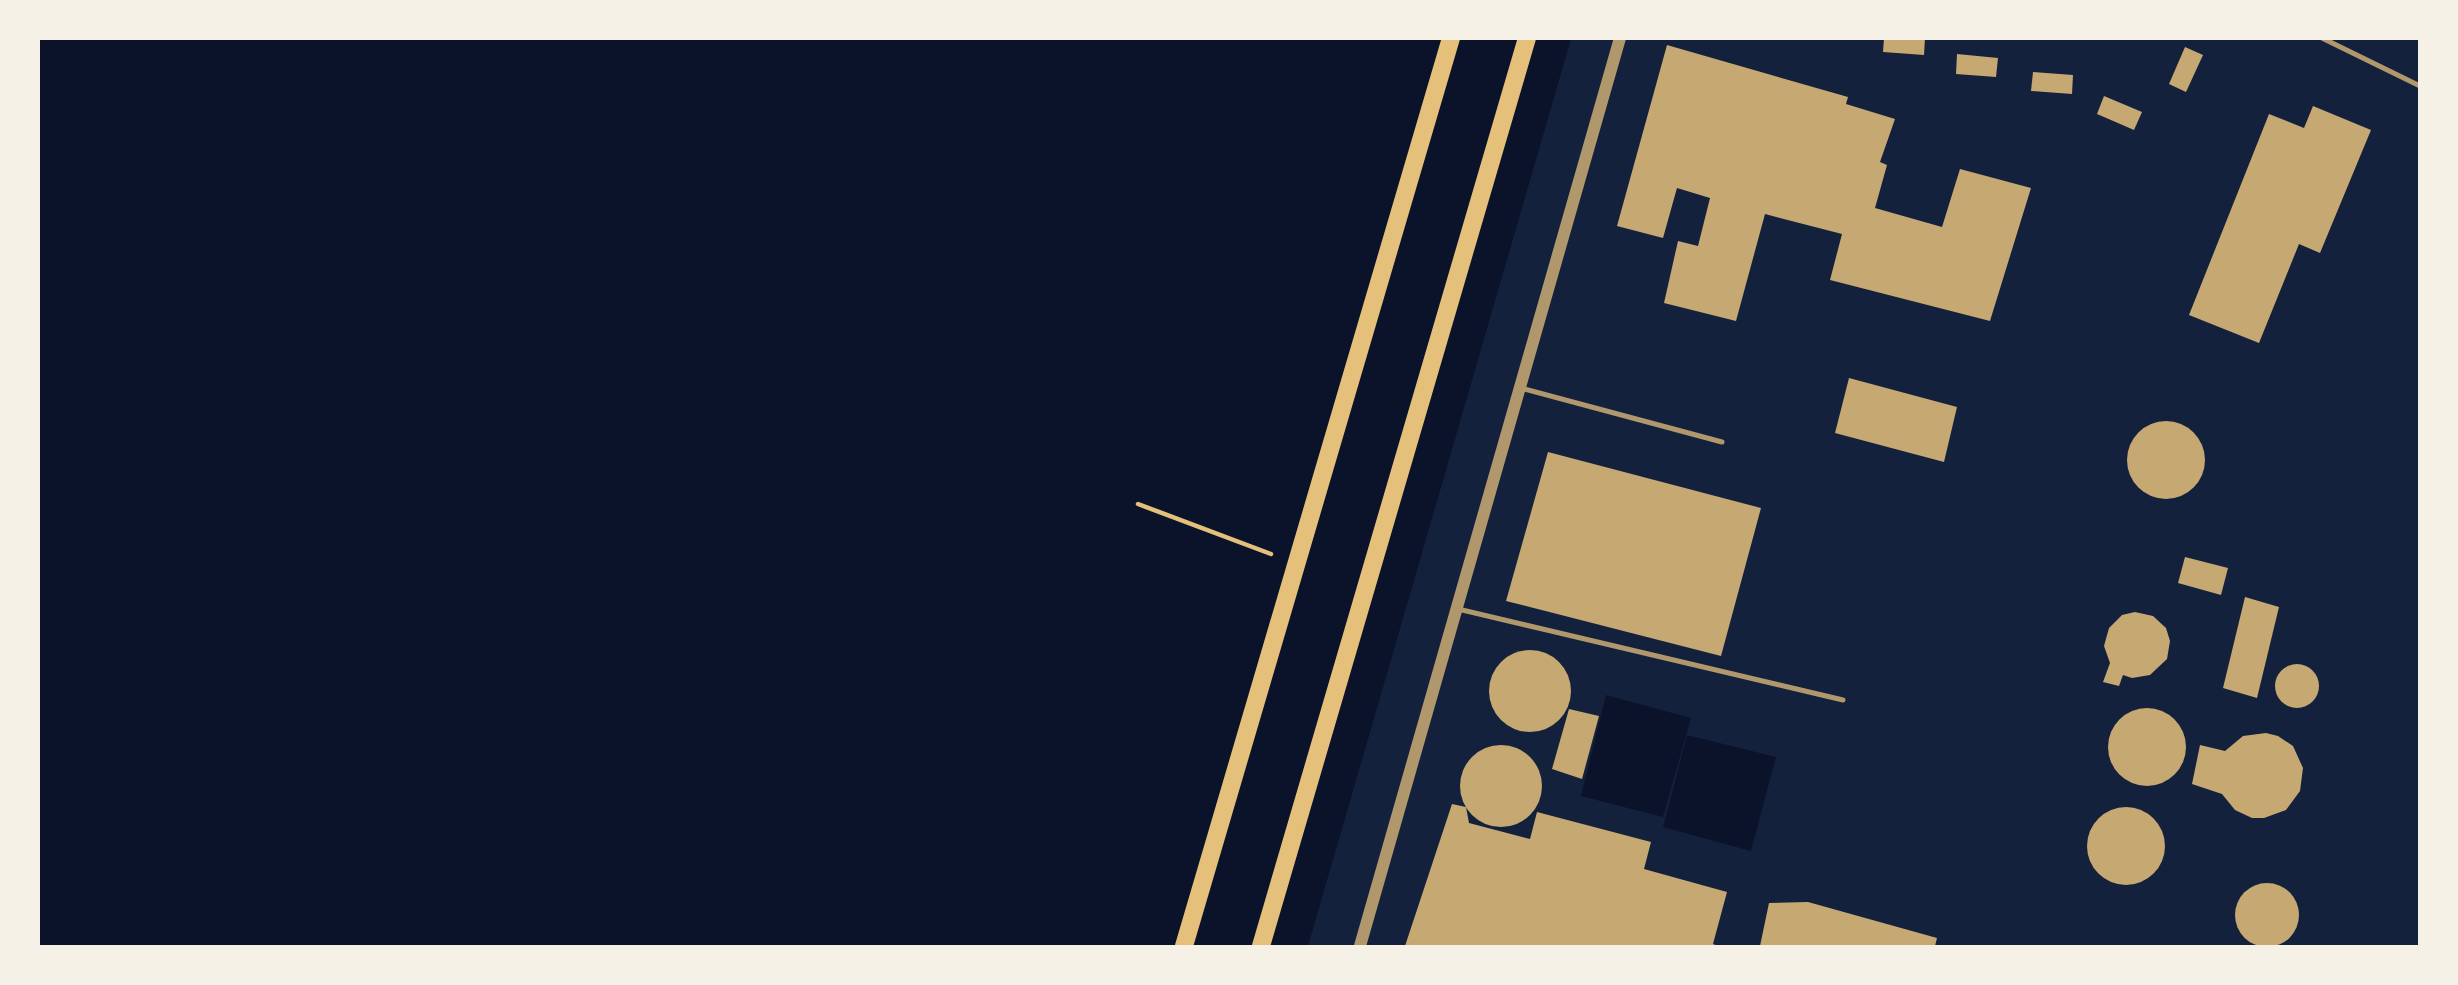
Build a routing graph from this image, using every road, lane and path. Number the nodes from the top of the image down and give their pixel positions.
1 (1451, 38) edge
2 (1527, 38) edge
3 (1620, 38) edge
4 (2322, 38) edge
5 (2420, 86) edge
6 (1521, 388) junction
7 (1723, 442) dead end
8 (1138, 504) dead end
9 (1296, 564) junction
10 (1458, 609) junction
11 (1843, 700) dead end
12 (1184, 947) edge
13 (1261, 947) edge
14 (1360, 947) edge

1 - 9 main road
2 - 13 main road
3 - 6 street
4 - 5 lane
6 - 7 lane
6 - 10 street
8 - 9 path
9 - 12 main road
10 - 11 lane
10 - 14 street

